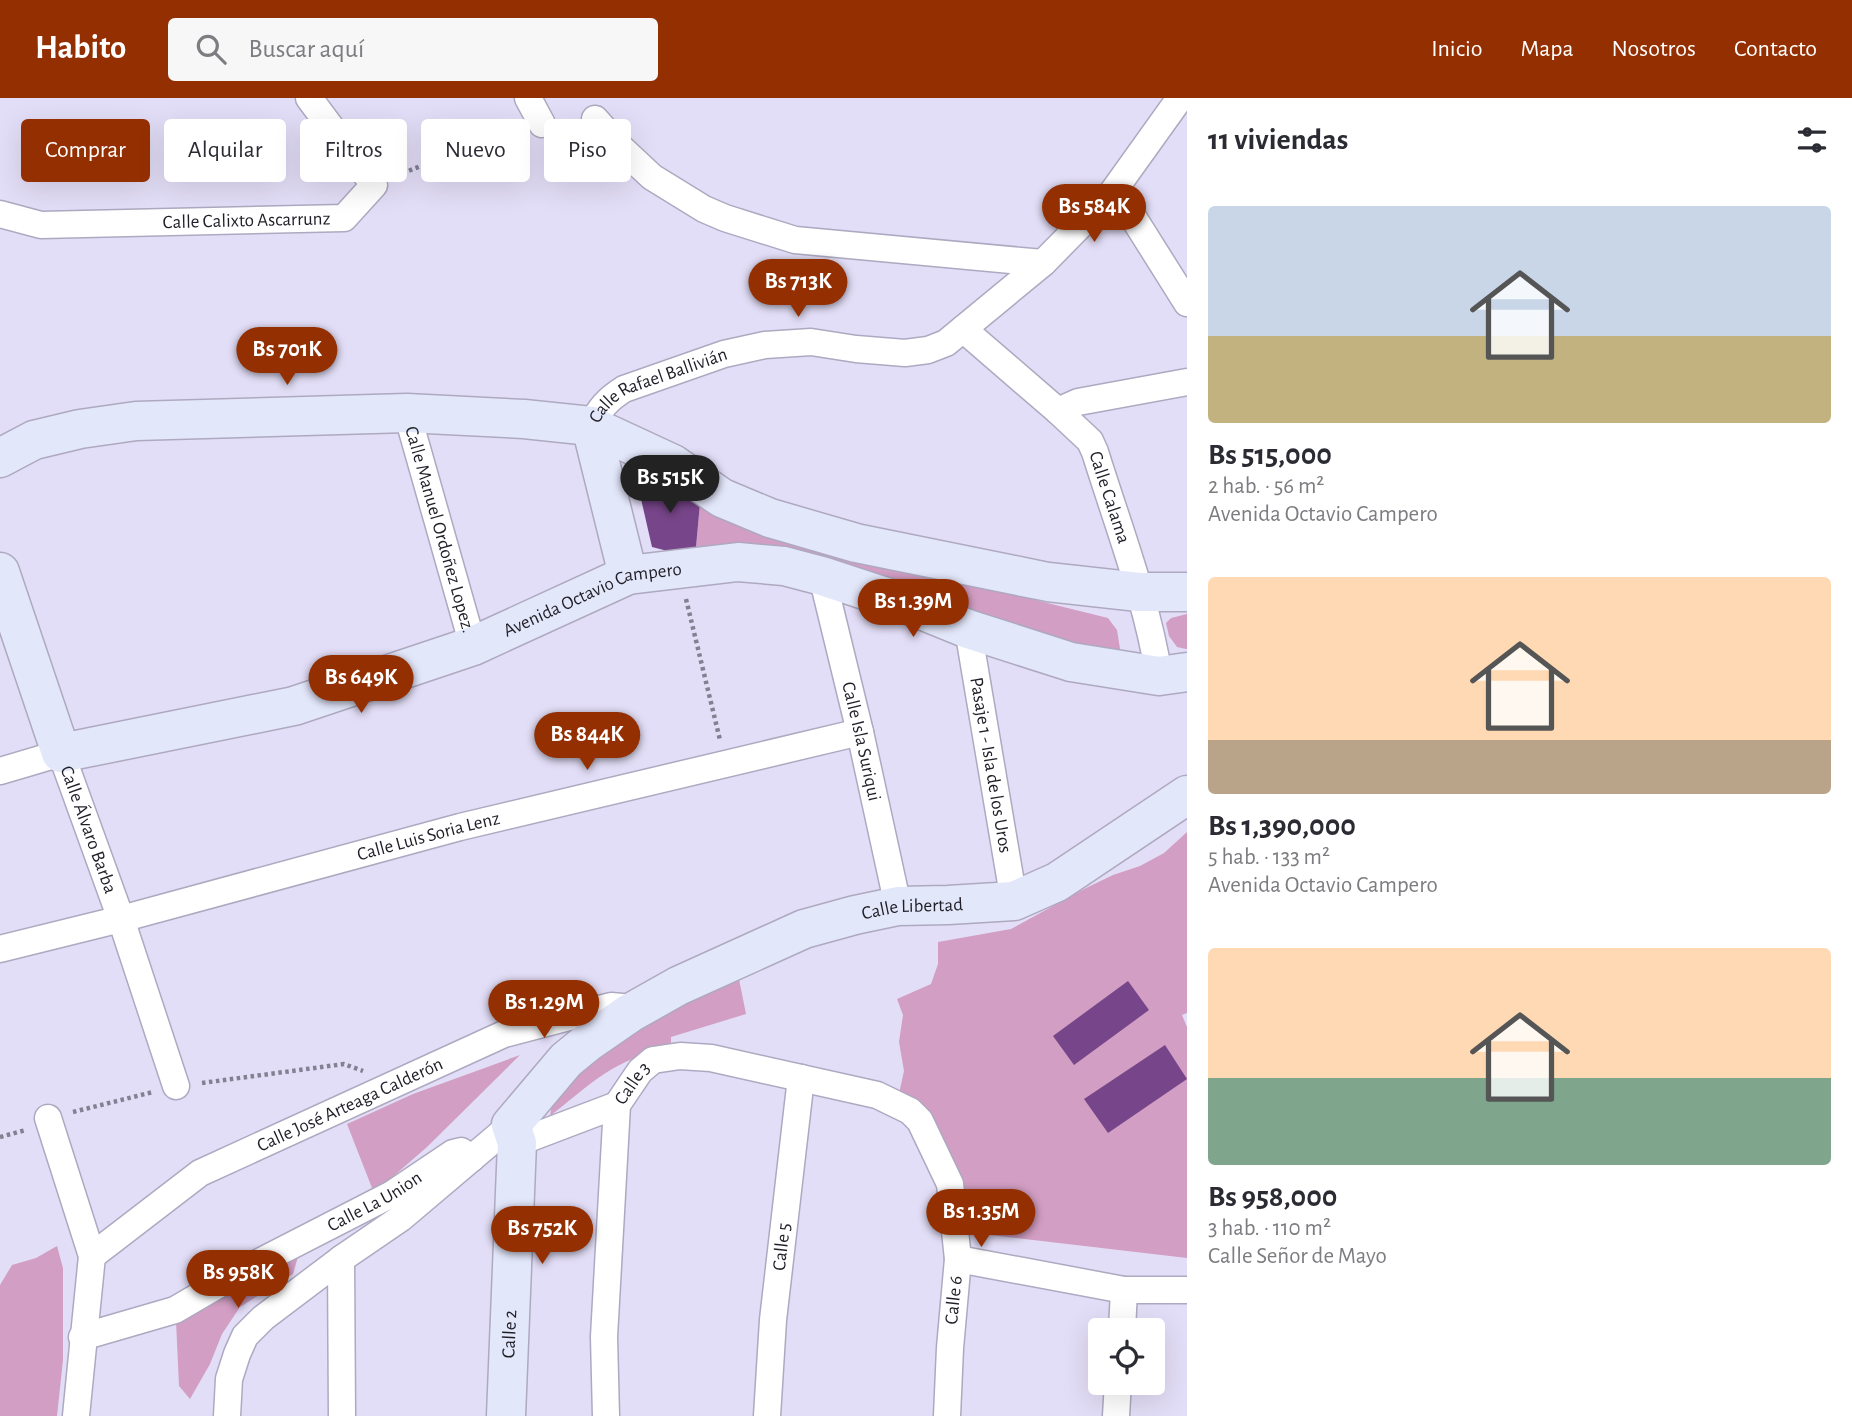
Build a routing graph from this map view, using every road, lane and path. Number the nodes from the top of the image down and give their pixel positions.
1 (309, 98) edge
2 (528, 98) edge
3 (1180, 98) edge
4 (542, 124) joint
5 (631, 157) edge
6 (374, 185) junction
7 (1112, 193) junction
8 (0, 214) edge
9 (1043, 263) junction
10 (1187, 303) edge
11 (963, 329) junction
12 (1187, 382) edge
13 (1058, 411) junction
14 (407, 413) junction
15 (591, 426) junction
16 (0, 458) edge
17 (679, 568) junction
18 (0, 572) edge
19 (628, 575) junction
20 (822, 576) junction
21 (1139, 592) junction
22 (1187, 592) edge
23 (968, 629) junction
24 (473, 646) junction
25 (1173, 674) edge
26 (860, 732) junction
27 (61, 753) junction
28 (725, 763) junction
29 (0, 771) edge
30 (1187, 795) edge
31 (1014, 901) junction
32 (898, 906) junction
33 (121, 919) junction
34 (0, 949) edge
35 (630, 1013) junction
36 (801, 1078) junction
37 (176, 1086) dead end
38 (617, 1105) junction
39 (910, 1111) joint
40 (48, 1118) dead end
41 (514, 1134) junction
42 (472, 1158) junction
43 (92, 1256) junction
44 (341, 1259) junction
45 (958, 1259) junction
46 (1124, 1290) junction
47 (1187, 1290) edge
48 (1123, 1318) edge
49 (82, 1337) junction
50 (1117, 1395) edge
51 (76, 1416) edge
52 (227, 1416) edge
53 (342, 1416) edge
54 (506, 1416) edge
55 (606, 1416) edge
56 (767, 1416) edge
57 (947, 1416) edge
58 (1116, 1416) edge

1 - 6 street
2 - 4 street
3 - 7 street, Calle Rafael Ballivián
4 - 6 path
5 - 9 street
6 - 8 street, Calle Calixto Ascarrunz
7 - 9 street, Calle Rafael Ballivián
7 - 10 street
9 - 11 street, Calle Rafael Ballivián
11 - 13 street, Calle Calama
11 - 15 street, Calle Rafael Ballivián
12 - 13 street
13 - 21 street, Calle Calama
14 - 15 street, Calle Rafael Ballivián
14 - 16 street, Calle Rafael Ballivián
14 - 24 street, Calle Manuel Ordoñez Lopez.
15 - 19 street
15 - 21 street
17 - 19 street, Avenida Octavio Campero
17 - 20 street, Avenida Octavio Campero
17 - 28 path
18 - 27 street, Calle Álvaro Barba
19 - 24 street, Avenida Octavio Campero
20 - 23 street, Avenida Octavio Campero
20 - 26 street, Calle Isla Suriqui
21 - 22 street
21 - 25 street, Calle Calama
23 - 25 street, Avenida Octavio Campero
23 - 31 street, Pasaje 1 - Isla de los Uros
24 - 27 street, Avenida Octavio Campero
26 - 28 street, Calle Luis Soria Lenz
26 - 32 street, Calle Isla Suriqui
27 - 29 street, Avenida Octavio Campero
27 - 33 street, Calle Álvaro Barba
28 - 33 street, Calle Luis Soria Lenz
30 - 31 street, Calle Libertad
31 - 32 street, Calle Libertad
32 - 35 street, Calle Libertad
33 - 34 street, Calle Luis Soria Lenz
33 - 37 street, Calle Álvaro Barba
35 - 41 street
35 - 43 street, Calle José Arteaga Calderón
36 - 38 street, Calle 3
36 - 39 street, Calle 3
36 - 56 street, Calle 5
38 - 41 street
38 - 55 street, Calle 3
39 - 45 street, Calle 6
40 - 43 street
41 - 42 street
41 - 54 street, Calle 2
42 - 44 street
42 - 49 street, Calle La Union
43 - 49 street
44 - 52 street
44 - 53 street
45 - 46 street
45 - 57 street, Calle 6
46 - 47 street
46 - 48 street
49 - 51 street
50 - 58 street

